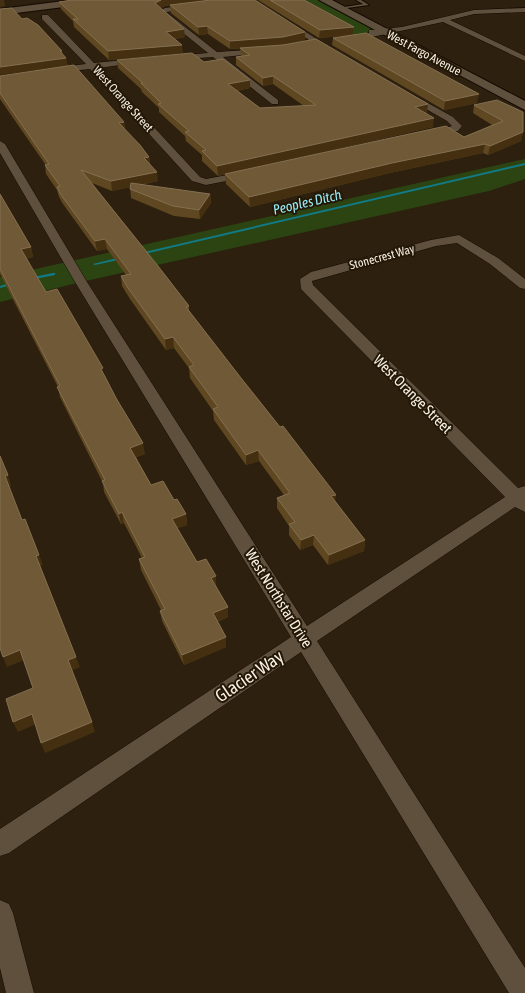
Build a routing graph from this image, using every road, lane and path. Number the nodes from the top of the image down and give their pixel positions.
1 (85, 0) edge
2 (96, 0) edge
3 (249, 0) edge
4 (324, 0) edge
5 (358, 0) edge
6 (60, 2) edge
7 (200, 5) edge
8 (0, 8) edge
9 (340, 8) junction
10 (525, 10) edge
11 (0, 12) edge
12 (45, 17) dead end
13 (443, 19) junction
14 (384, 32) junction
15 (317, 42) junction
16 (300, 46) edge
17 (274, 50) edge
18 (338, 55) edge
19 (214, 56) junction
20 (525, 58) edge
21 (92, 65) junction
22 (46, 72) edge
23 (398, 89) edge
24 (275, 102) dead end
25 (525, 106) edge
26 (417, 138) edge
27 (0, 144) edge
28 (254, 172) edge
29 (306, 279) joint
30 (525, 285) edge
31 (522, 498) edge
32 (304, 639) junction
33 (0, 844) edge
34 (0, 913) edge
35 (20, 993) edge
36 (525, 993) edge

1 - 6 main road
2 - 6 main road
3 - 15 street
4 - 9 main road, West Fargo Avenue
5 - 9 lane
6 - 8 main road
6 - 11 main road
7 - 19 street
9 - 14 main road, West Fargo Avenue
10 - 13 street
12 - 21 street, West Orange Street
13 - 14 street
13 - 20 street
14 - 15 street
14 - 25 main road, West Fargo Avenue
15 - 16 street
15 - 18 street
17 - 19 street
19 - 21 street
19 - 24 street
21 - 22 street
21 - 28 street, West Orange Street
23 - 26 street
27 - 32 street, West Northstar Drive
29 - 30 street, Stonecrest Way
29 - 31 street, West Orange Street
31 - 32 street, Glacier Way
32 - 33 street, Glacier Way
32 - 36 street, West Northstar Drive
34 - 35 street

